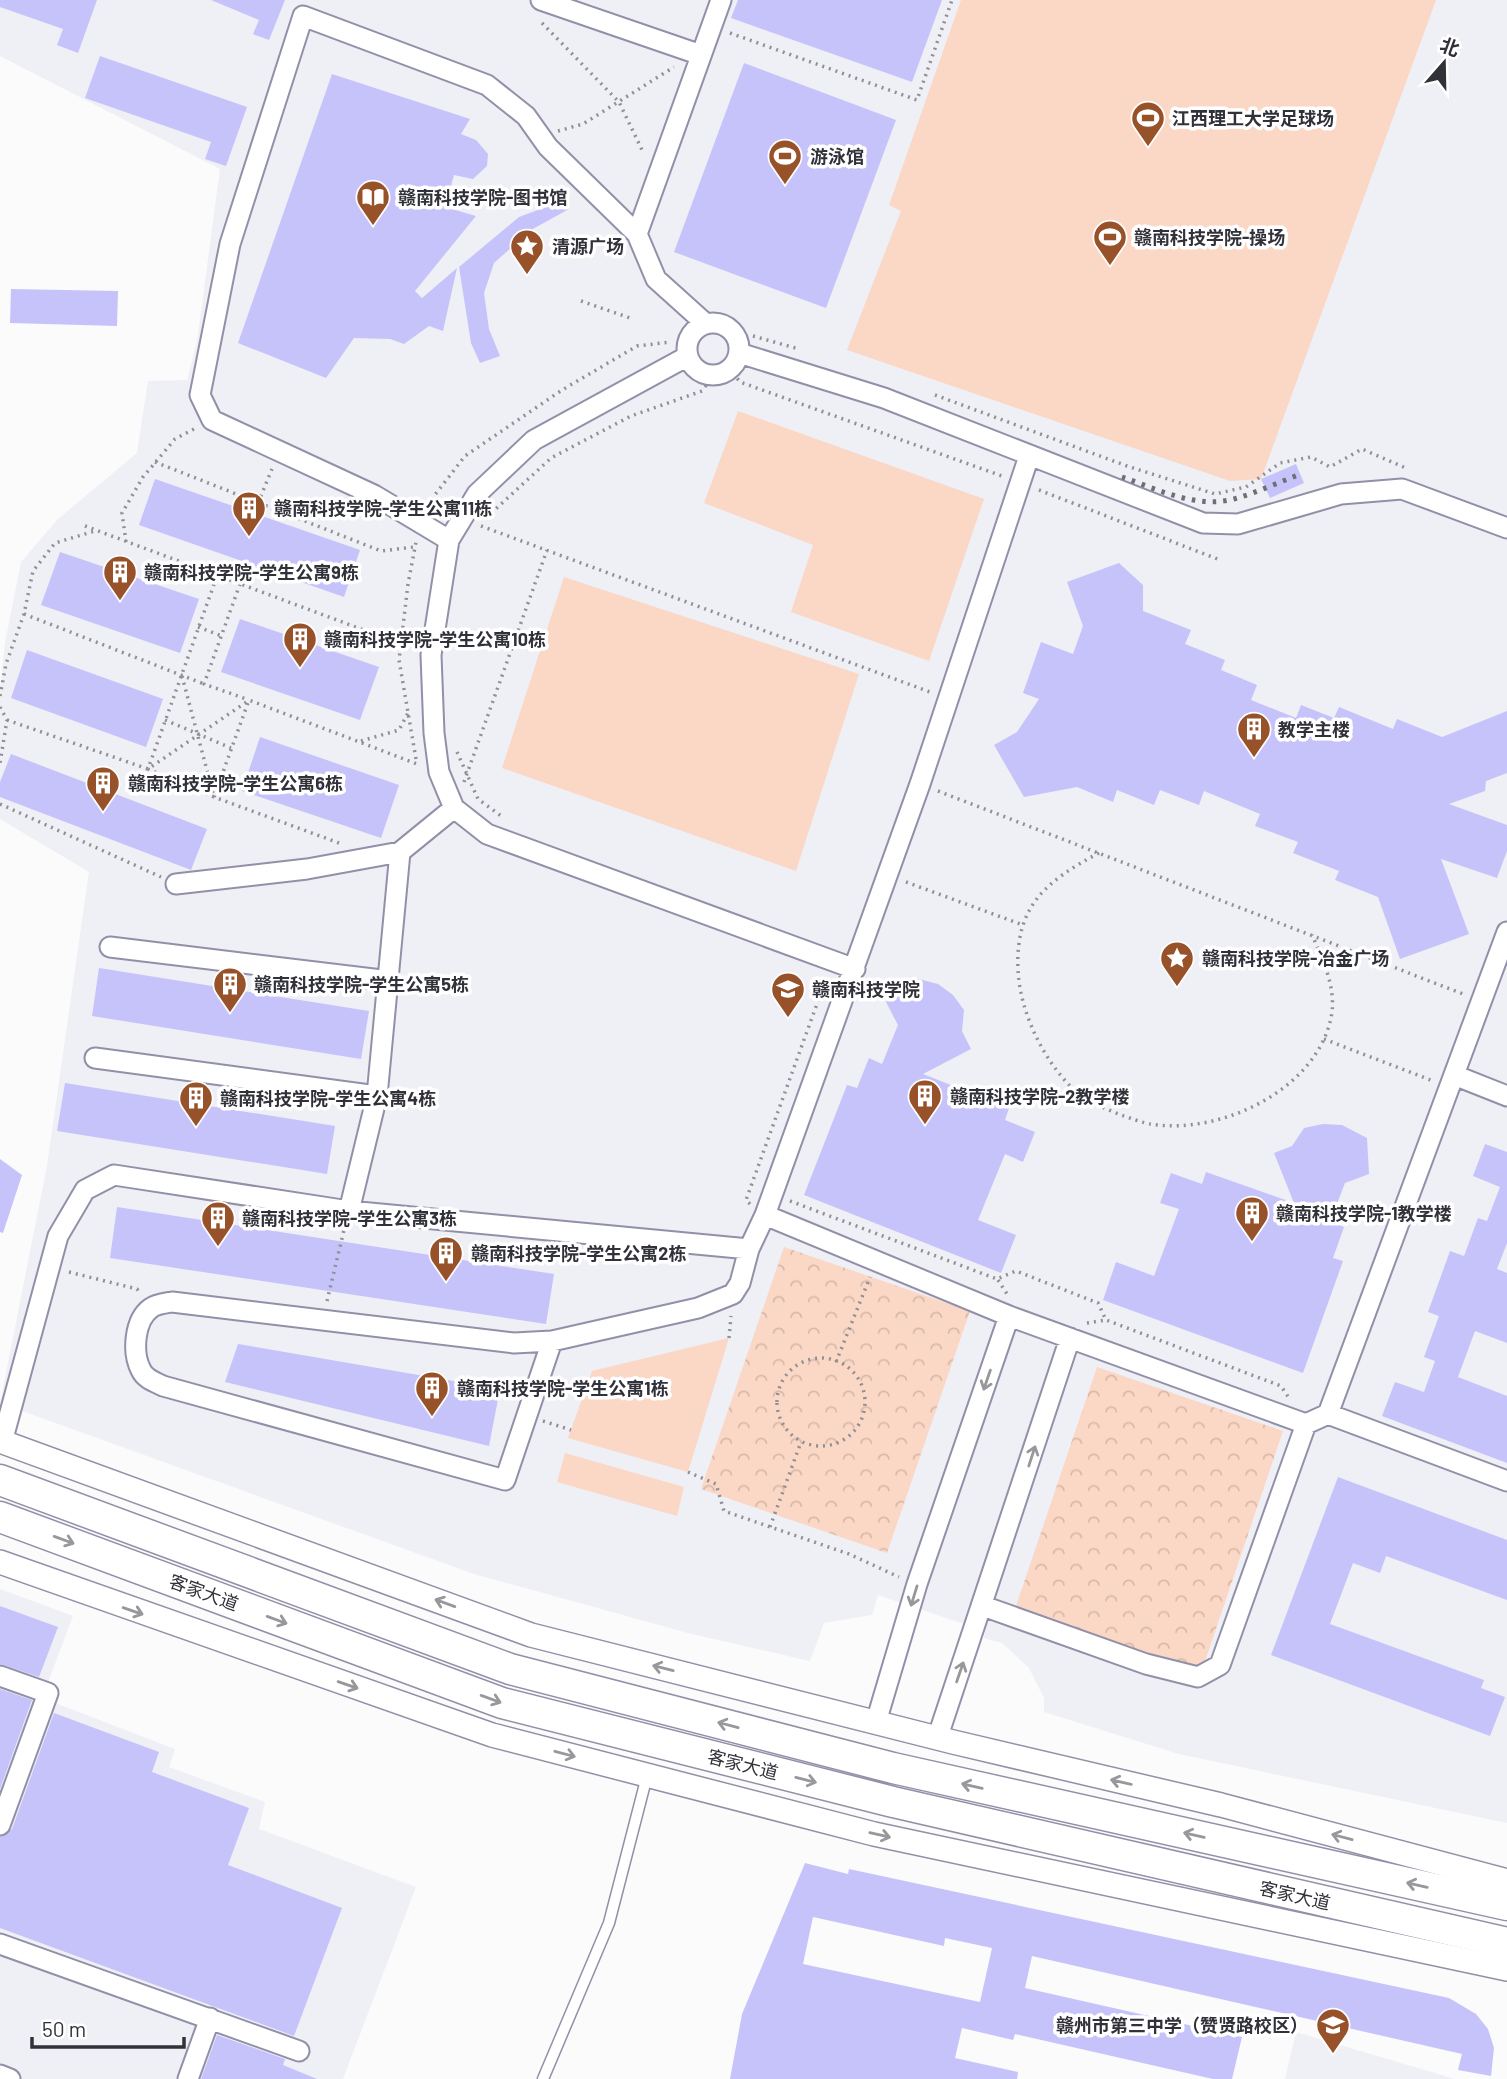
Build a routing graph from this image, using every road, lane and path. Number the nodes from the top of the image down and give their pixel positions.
1 (721, 0) edge
2 (953, 0) edge
3 (540, 10) edge
4 (711, 27) junction
5 (701, 55) junction
6 (670, 69) dead end
7 (619, 102) junction
8 (583, 124) dead end
9 (643, 152) dead end
10 (638, 234) junction
11 (580, 301) dead end
12 (630, 318) dead end
13 (706, 324) junction
14 (688, 348) junction
15 (810, 352) dead end
16 (730, 359) junction
17 (927, 392) dead end
18 (212, 420) junction
19 (280, 449) junction
20 (1029, 456) junction
21 (155, 462) junction
22 (1418, 472) dead end
23 (1020, 483) junction
24 (258, 503) junction
25 (471, 522) junction
26 (420, 523) junction
27 (85, 526) dead end
28 (1507, 528) edge
29 (96, 530) junction
30 (474, 538) dead end
31 (126, 541) junction
32 (415, 547) junction
33 (448, 547) junction
34 (547, 550) junction
35 (1220, 560) dead end
36 (217, 576) junction
37 (240, 584) junction
38 (24, 614) junction
39 (198, 627) junction
40 (222, 636) junction
41 (401, 644) junction
42 (430, 655) junction
43 (181, 674) junction
44 (204, 684) junction
45 (0, 696) edge
46 (948, 699) junction
47 (249, 700) junction
48 (0, 707) edge
49 (409, 711) junction
50 (7, 720) junction
51 (165, 720) junction
52 (198, 735) junction
53 (359, 742) junction
54 (453, 743) dead end
55 (232, 749) junction
56 (0, 763) edge
57 (417, 764) junction
58 (148, 769) junction
59 (430, 773) junction
60 (467, 774) junction
61 (920, 784) junction
62 (214, 797) junction
63 (0, 804) edge
64 (454, 808) junction
65 (508, 821) dead end
66 (400, 852) junction
67 (1099, 853) junction
68 (375, 857) junction
69 (888, 876) junction
70 (176, 884) joint
71 (1023, 925) junction
72 (1507, 932) edge
73 (1312, 936) junction
74 (110, 947) dead end
75 (855, 969) junction
76 (828, 973) dead end
77 (390, 981) junction
78 (1481, 1001) junction
79 (1324, 1039) junction
80 (95, 1058) dead end
81 (1452, 1081) junction
82 (377, 1096) junction
83 (1507, 1096) edge
84 (349, 1211) junction
85 (765, 1215) junction
86 (749, 1249) junction
87 (876, 1262) junction
88 (50, 1267) junction
89 (137, 1289) dead end
90 (1009, 1316) junction
91 (323, 1320) junction
92 (1070, 1338) junction
93 (552, 1340) junction
94 (836, 1362) junction
95 (1328, 1414) junction
96 (527, 1416) junction
97 (1306, 1424) junction
98 (571, 1430) dead end
99 (1, 1442) edge
100 (801, 1442) junction
101 (688, 1472) dead end
102 (0, 1480) edge
103 (1507, 1481) edge
104 (0, 1517) edge
105 (770, 1527) junction
106 (0, 1562) edge
107 (917, 1584) junction
108 (983, 1606) junction
109 (0, 1676) edge
110 (876, 1722) junction
111 (938, 1736) junction
112 (647, 1775) junction
113 (0, 1825) edge
114 (1507, 1881) edge
115 (1507, 1890) edge
116 (1458, 1894) junction
117 (1507, 1905) edge
118 (1449, 1931) junction
119 (1507, 1943) edge
120 (0, 1944) edge
121 (1507, 1969) edge
122 (210, 2018) junction
123 (299, 2051) dead end
124 (0, 2075) edge
125 (10, 2079) edge
126 (188, 2079) edge
127 (543, 2079) edge

1 - 4 street
2 - 4 path
3 - 5 street
3 - 7 path
4 - 5 street
5 - 10 street
6 - 7 path
7 - 8 path
7 - 9 path
10 - 13 street
10 - 18 street
11 - 12 path
13 - 14 street
13 - 16 street
14 - 16 street
14 - 25 street
14 - 26 path
15 - 16 path
16 - 20 street
16 - 23 path
16 - 25 path
17 - 22 path
18 - 19 street
18 - 21 path
19 - 24 path
19 - 26 street
20 - 23 street
20 - 28 street
21 - 24 path
21 - 31 path
23 - 35 path
23 - 46 street
24 - 32 path
25 - 30 path
25 - 33 street
25 - 34 path
26 - 32 path
26 - 33 street
27 - 29 path
29 - 31 path
29 - 38 path
31 - 36 path
32 - 33 path
32 - 41 path
33 - 42 street
34 - 46 path
34 - 60 path
36 - 37 path
36 - 39 path
37 - 40 path
37 - 41 path
38 - 43 path
38 - 45 path
39 - 40 path
39 - 43 path
40 - 44 path
41 - 42 path
41 - 49 path
42 - 59 street
43 - 44 path
43 - 51 path
43 - 52 path
44 - 47 path
46 - 61 street
47 - 52 path
47 - 53 path
47 - 55 path
48 - 50 path
49 - 53 path
49 - 57 path
50 - 56 path
50 - 58 path
51 - 52 path
51 - 58 path
52 - 55 path
52 - 58 path
52 - 62 path
53 - 57 path
54 - 60 path
55 - 62 path
57 - 59 path
57 - 59 path
58 - 62 path
59 - 64 street
60 - 64 path
60 - 65 path
61 - 67 path
61 - 69 street
62 - 68 path
63 - 70 path
64 - 66 street
64 - 75 street
66 - 68 street
66 - 77 street
67 - 71 path
67 - 73 path
68 - 70 street
69 - 71 path
69 - 75 street
71 - 79 path
72 - 78 street
73 - 78 path
73 - 79 path
74 - 77 street
75 - 85 street
76 - 85 path
77 - 82 street
78 - 81 street
79 - 81 path
80 - 82 street
81 - 83 street
81 - 95 street
82 - 84 street
84 - 86 street
84 - 88 street
84 - 91 path
85 - 86 street
85 - 87 street
85 - 97 path
86 - 93 street
87 - 90 street
87 - 94 path
88 - 89 path
88 - 99 street
90 - 92 street
90 -> 107 street
91 - 93 street
91 - 96 street
92 - 97 street
108 -> 92 street
93 - 96 street
94 - 100 path
94 - 100 path
95 - 97 street
95 - 103 street
96 - 98 path
97 - 108 street
110 -> 99 street
100 - 105 path
101 - 105 path
116 -> 102 main road, 客家大道
104 -> 118 main road, 客家大道
105 - 107 path
106 -> 112 street
107 -> 110 street
111 -> 108 street
109 - 113 street
110 - 111 street
114 -> 111 street
112 -> 121 street
112 - 127 lane
115 - 116 main road
116 - 117 main road, 客家大道
118 - 119 main road, 客家大道
118 - 121 main road
120 - 122 street
122 - 123 street
122 - 126 street
124 - 125 street

